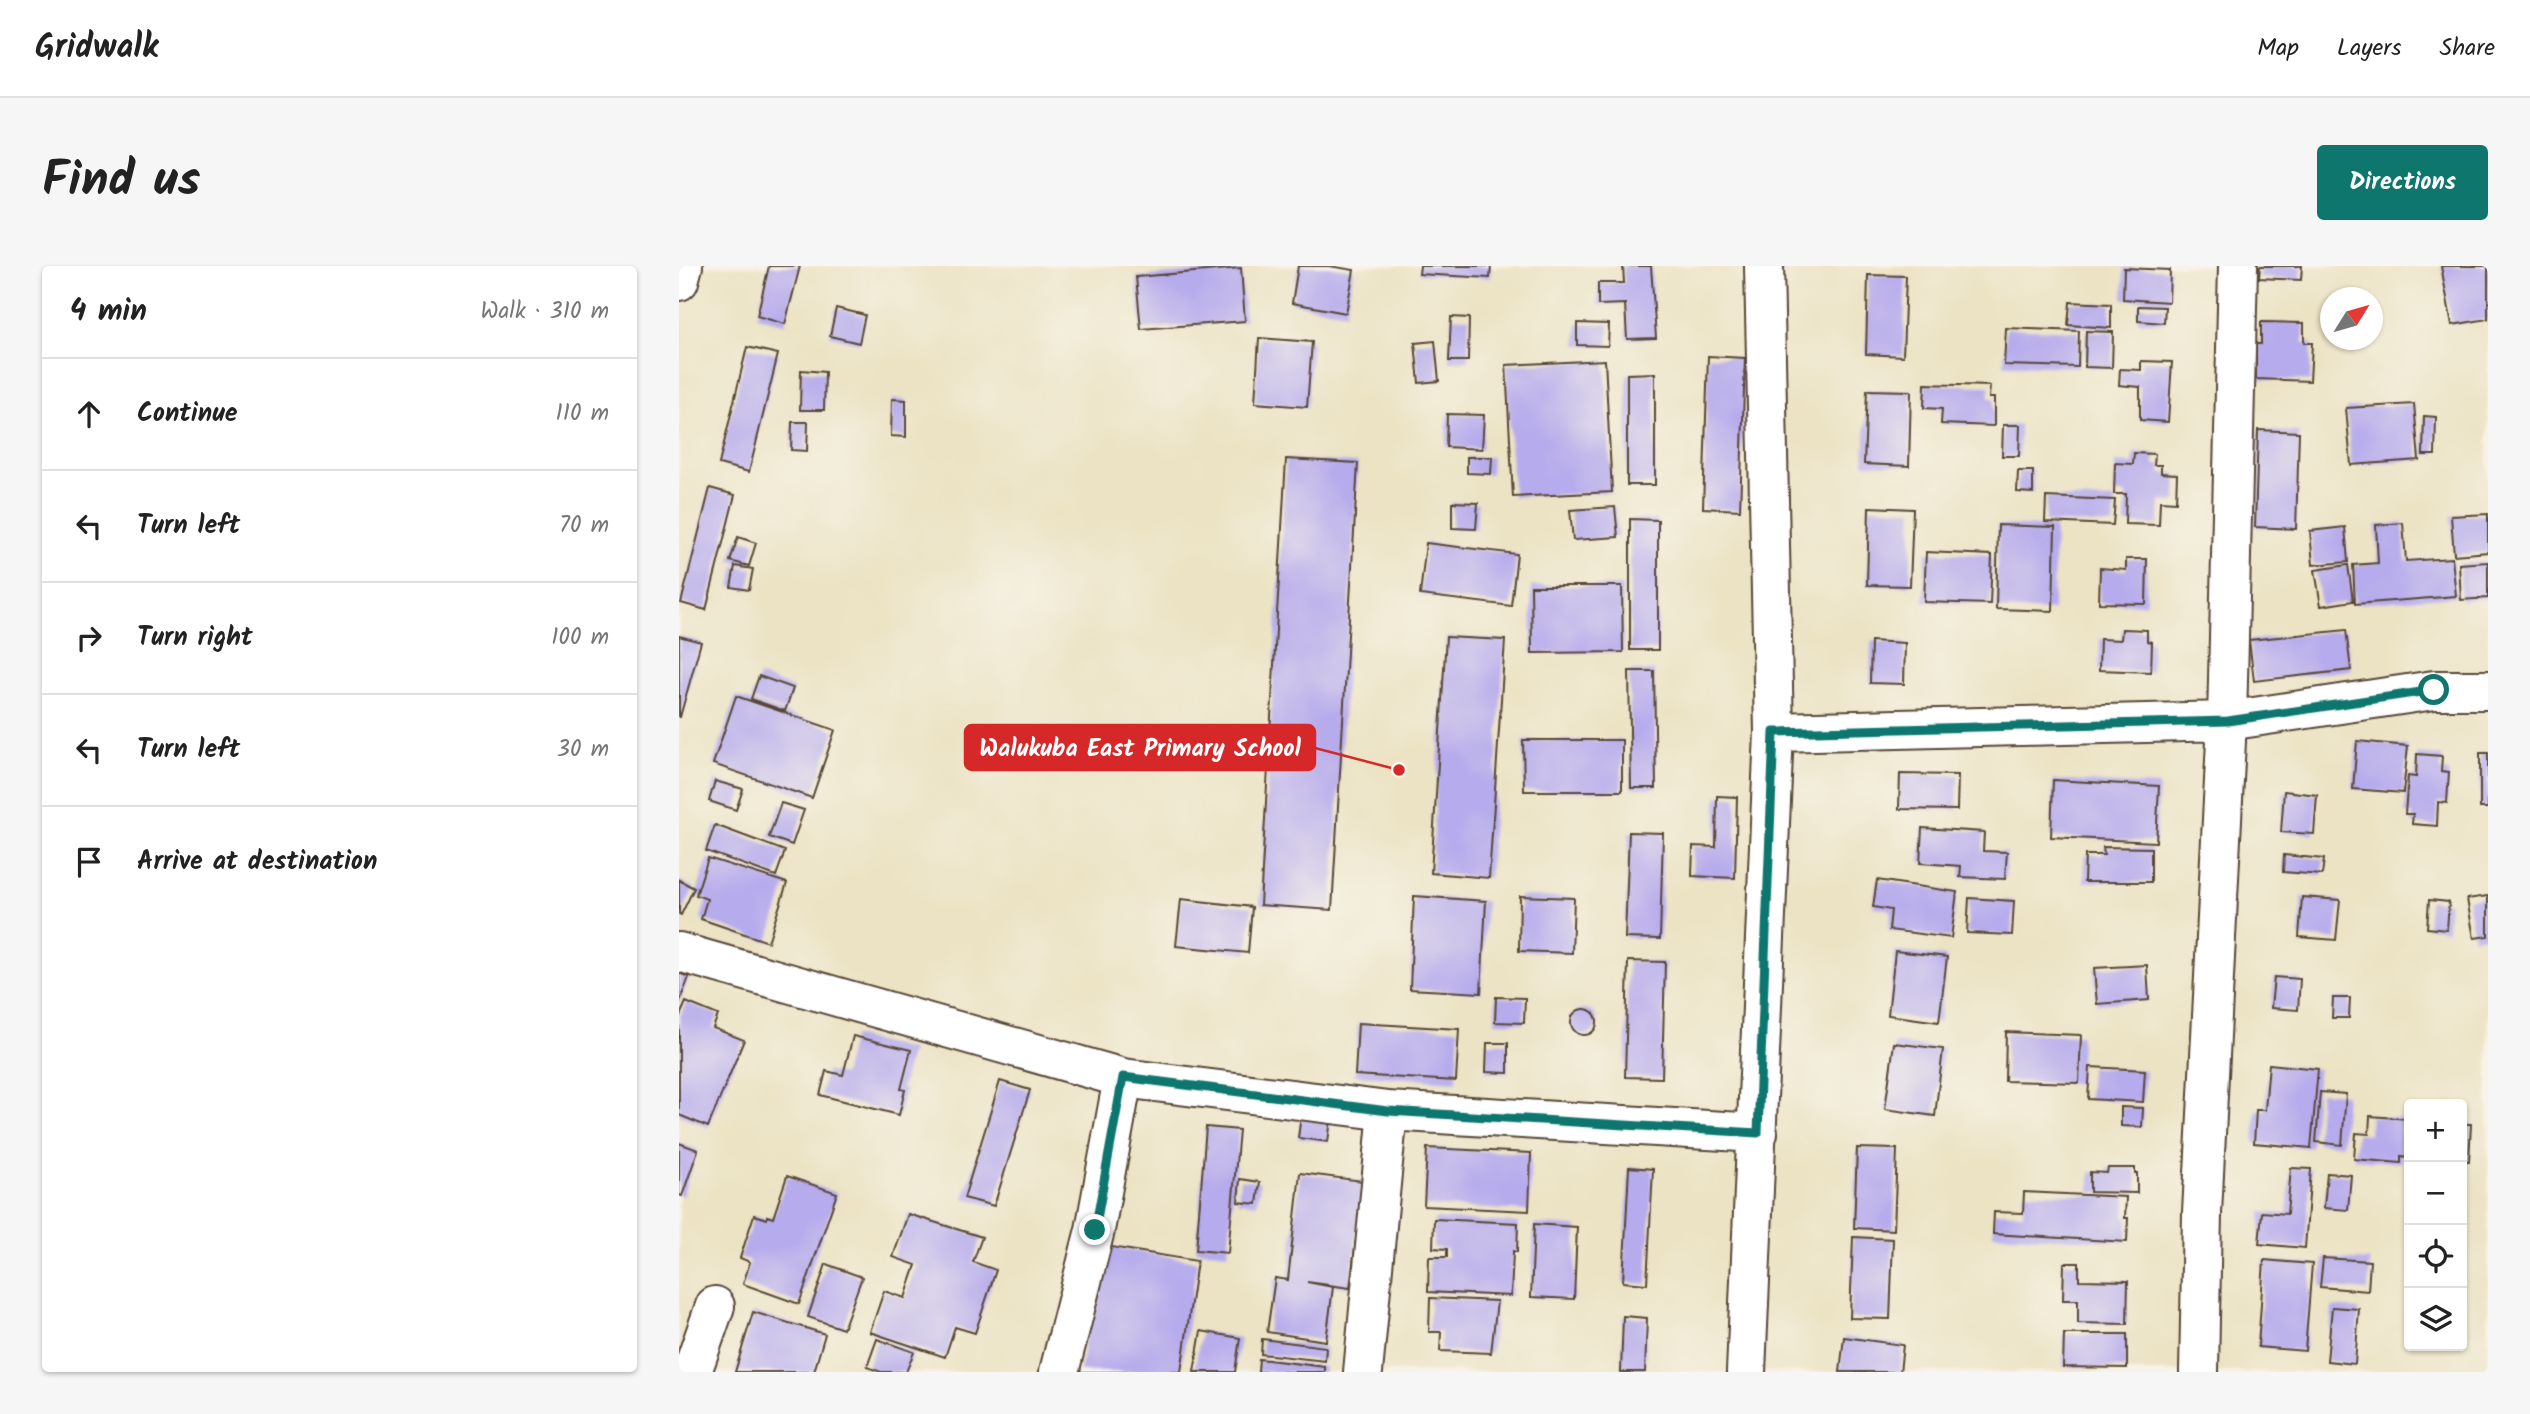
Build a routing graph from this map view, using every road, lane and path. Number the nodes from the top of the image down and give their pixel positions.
1 (683, 266) edge
2 (1764, 266) edge
3 (2238, 266) edge
4 (679, 281) edge
5 (2488, 690) edge
6 (2228, 721) junction
7 (1774, 732) junction
8 (679, 953) edge
9 (1123, 1077) junction
10 (1388, 1111) junction
11 (1758, 1133) junction
12 (715, 1306) dead end
13 (692, 1372) edge
14 (1059, 1372) edge
15 (1363, 1372) edge
16 (1746, 1372) edge
17 (2199, 1372) edge

1 - 4 street
2 - 7 street
3 - 6 street
5 - 6 street
6 - 7 street
6 - 17 street
7 - 11 street
8 - 9 street
9 - 10 street
9 - 14 street
10 - 11 street
10 - 15 street
11 - 16 street
12 - 13 street

